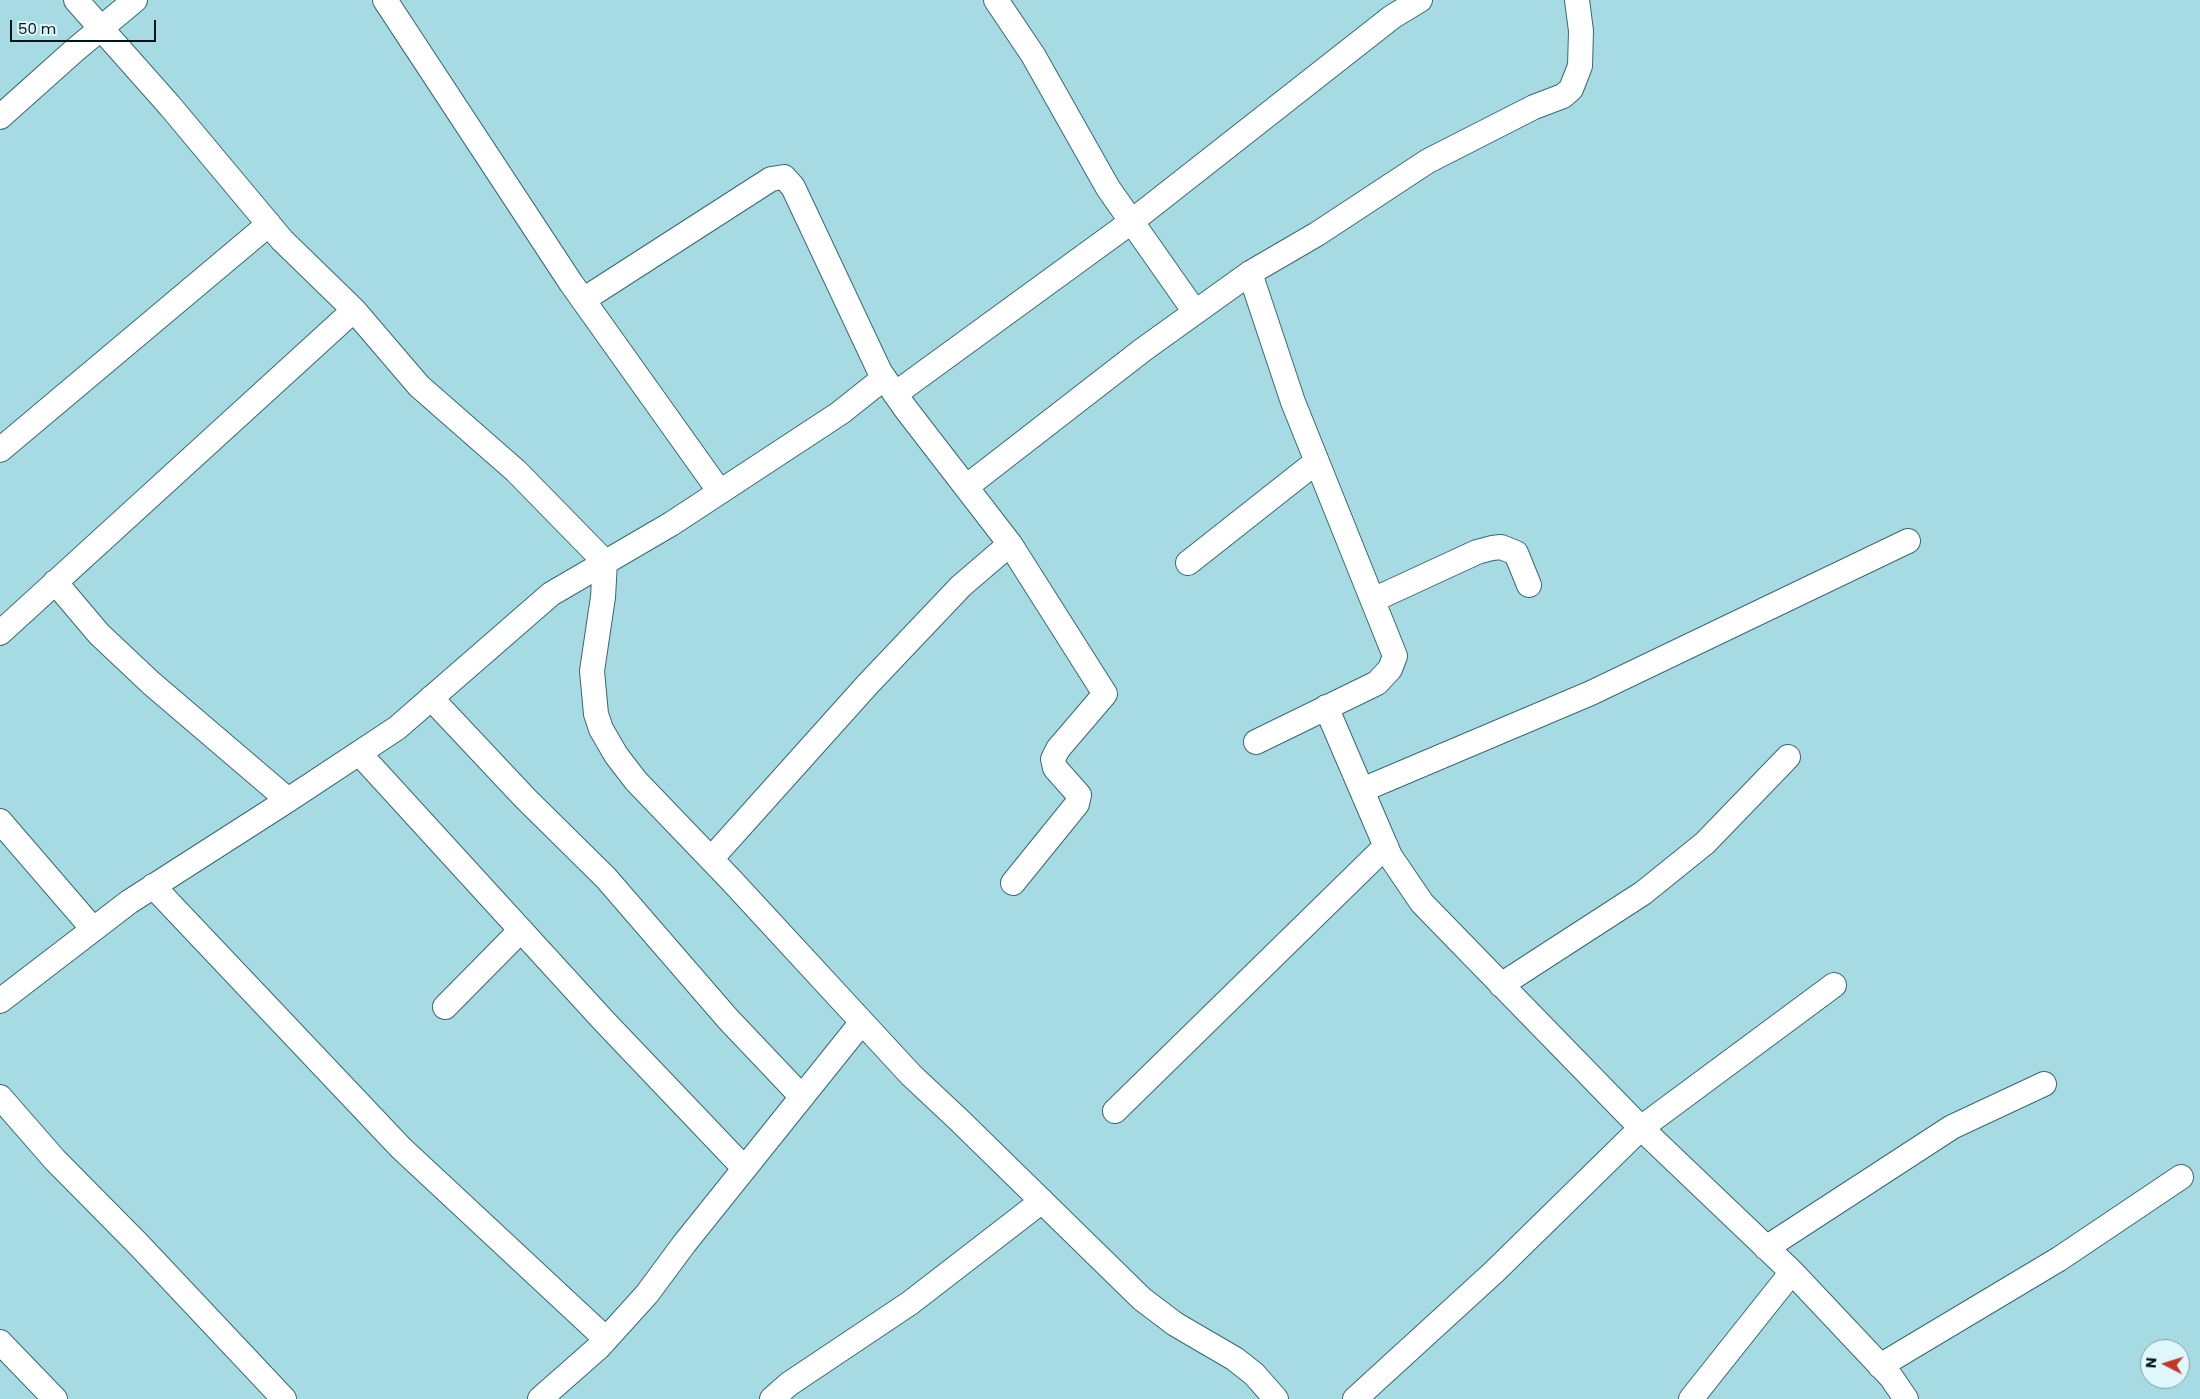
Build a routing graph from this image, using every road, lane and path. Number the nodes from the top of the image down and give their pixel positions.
1 (76, 0) edge
2 (135, 0) edge
3 (385, 0) edge
4 (996, 0) edge
5 (1420, 0) edge
6 (1578, 0) edge
7 (101, 29) junction
8 (0, 117) edge
9 (1131, 222) junction
10 (269, 224) junction
11 (1250, 273) junction
12 (583, 300) junction
13 (354, 310) junction
14 (1195, 312) junction
15 (890, 386) junction
16 (0, 450) edge
17 (1316, 462) junction
18 (966, 487) junction
19 (720, 492) junction
20 (1908, 541) dead end
21 (1010, 544) junction
22 (605, 562) junction
23 (1188, 562) dead end
24 (55, 582) junction
25 (1529, 584) dead end
26 (1373, 600) junction
27 (0, 633) edge
28 (432, 698) junction
29 (1326, 708) junction
30 (1256, 742) dead end
31 (359, 753) junction
32 (1788, 756) dead end
33 (1362, 790) junction
34 (288, 800) junction
35 (0, 821) edge
36 (1386, 846) junction
37 (711, 859) junction
38 (1013, 883) dead end
39 (154, 886) junction
40 (94, 929) junction
41 (521, 930) junction
42 (1834, 984) dead end
43 (1501, 985) junction
44 (0, 1001) edge
45 (445, 1007) dead end
46 (862, 1022) junction
47 (2044, 1084) dead end
48 (0, 1097) edge
49 (802, 1097) junction
50 (1115, 1111) dead end
51 (1641, 1128) junction
52 (744, 1168) junction
53 (2181, 1177) dead end
54 (1042, 1200) junction
55 (1766, 1248) junction
56 (1792, 1272) junction
57 (606, 1339) junction
58 (0, 1342) edge
59 (1880, 1366) junction
60 (55, 1399) edge
61 (284, 1399) edge
62 (540, 1399) edge
63 (772, 1399) edge
64 (1276, 1399) edge
65 (1355, 1399) edge
66 (1691, 1399) edge
67 (1906, 1399) edge

1 - 7 street
2 - 7 street
3 - 12 street
4 - 9 street
5 - 9 street
6 - 11 street
7 - 8 street
7 - 10 street
9 - 14 street
9 - 15 street
10 - 13 street
10 - 16 street
11 - 14 street
11 - 17 street
12 - 15 street
12 - 19 street
13 - 22 street
13 - 24 street
14 - 18 street
15 - 18 street
15 - 19 street
17 - 23 street
17 - 26 street
18 - 21 street
19 - 22 street
20 - 33 street
21 - 37 street
21 - 38 street
22 - 28 street
22 - 37 street
24 - 27 street
24 - 34 street
25 - 26 street
26 - 29 street
28 - 31 street
28 - 49 street
29 - 30 street
29 - 33 street
31 - 34 street
31 - 41 street
32 - 43 street
33 - 36 street
34 - 39 street
35 - 40 street
36 - 43 street
36 - 50 street
37 - 46 street
39 - 40 street
39 - 57 street
40 - 44 street
41 - 45 street
41 - 52 street
42 - 51 street
43 - 51 street
46 - 49 street
46 - 54 street
47 - 55 street
48 - 61 street
49 - 52 street
51 - 55 street
51 - 65 street
52 - 57 street
53 - 59 street
54 - 63 street
54 - 64 street
55 - 56 street
56 - 59 street
56 - 66 street
57 - 62 street
58 - 60 street
59 - 67 street

